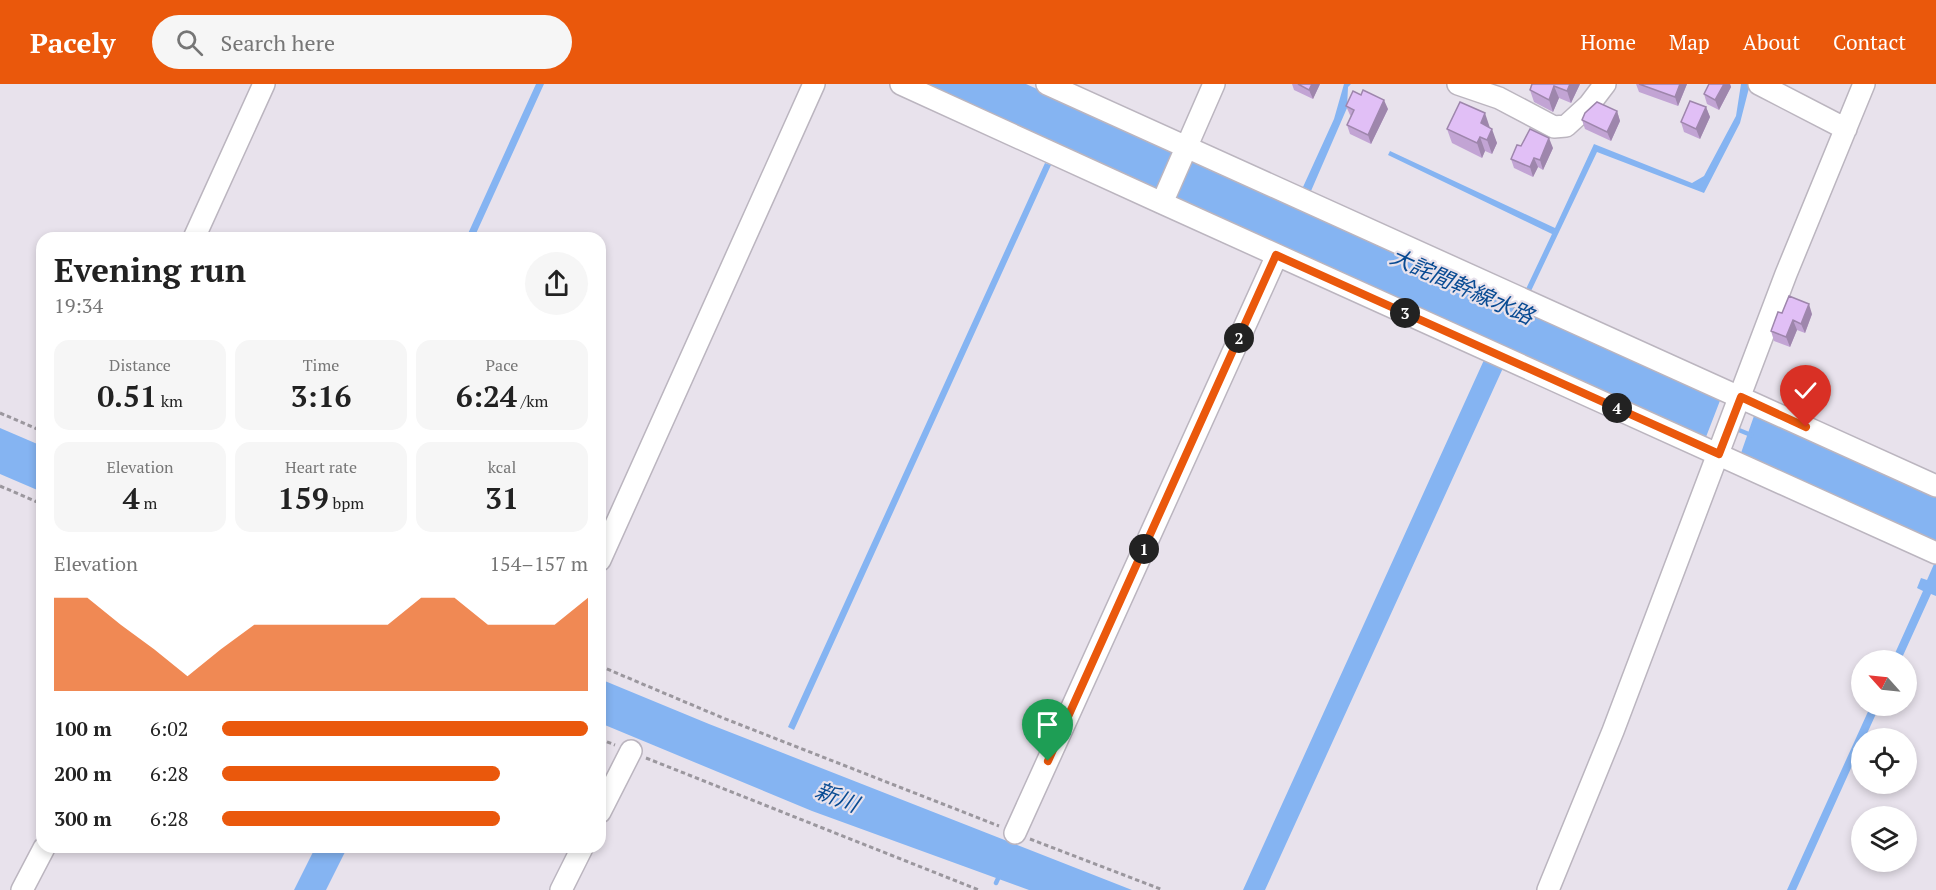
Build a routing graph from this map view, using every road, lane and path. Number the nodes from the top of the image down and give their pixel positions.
1 (264, 84) edge
2 (814, 84) edge
3 (901, 84) edge
4 (1047, 84) edge
5 (1214, 84) edge
6 (1458, 84) edge
7 (1605, 84) edge
8 (1759, 84) edge
9 (1864, 84) edge
10 (1846, 129) junction
11 (1178, 165) junction
12 (1162, 203) junction
13 (197, 232) edge
14 (1276, 255) junction
15 (0, 413) edge
16 (1730, 425) junction
17 (36, 428) edge
18 (0, 486) edge
19 (1936, 486) edge
20 (36, 501) edge
21 (606, 547) edge
22 (1936, 553) edge
23 (606, 669) edge
24 (631, 751) joint
25 (606, 800) edge
26 (1016, 833) junction
27 (41, 853) edge
28 (580, 853) edge
29 (968, 888) edge
30 (22, 890) edge
31 (561, 890) edge
32 (979, 890) edge
33 (1162, 890) edge
34 (1548, 890) edge

1 - 13 street
2 - 21 street
3 - 12 street
4 - 11 street
5 - 11 street
6 - 7 street
8 - 10 street
9 - 10 street
10 - 16 street
11 - 12 street
11 - 16 street
12 - 14 street
14 - 16 street
14 - 26 street
15 - 17 path
16 - 19 street
16 - 22 street
16 - 34 street
18 - 20 path
23 - 26 path
24 - 25 street
24 - 29 path
26 - 33 path
27 - 30 street
28 - 31 street
29 - 32 path

